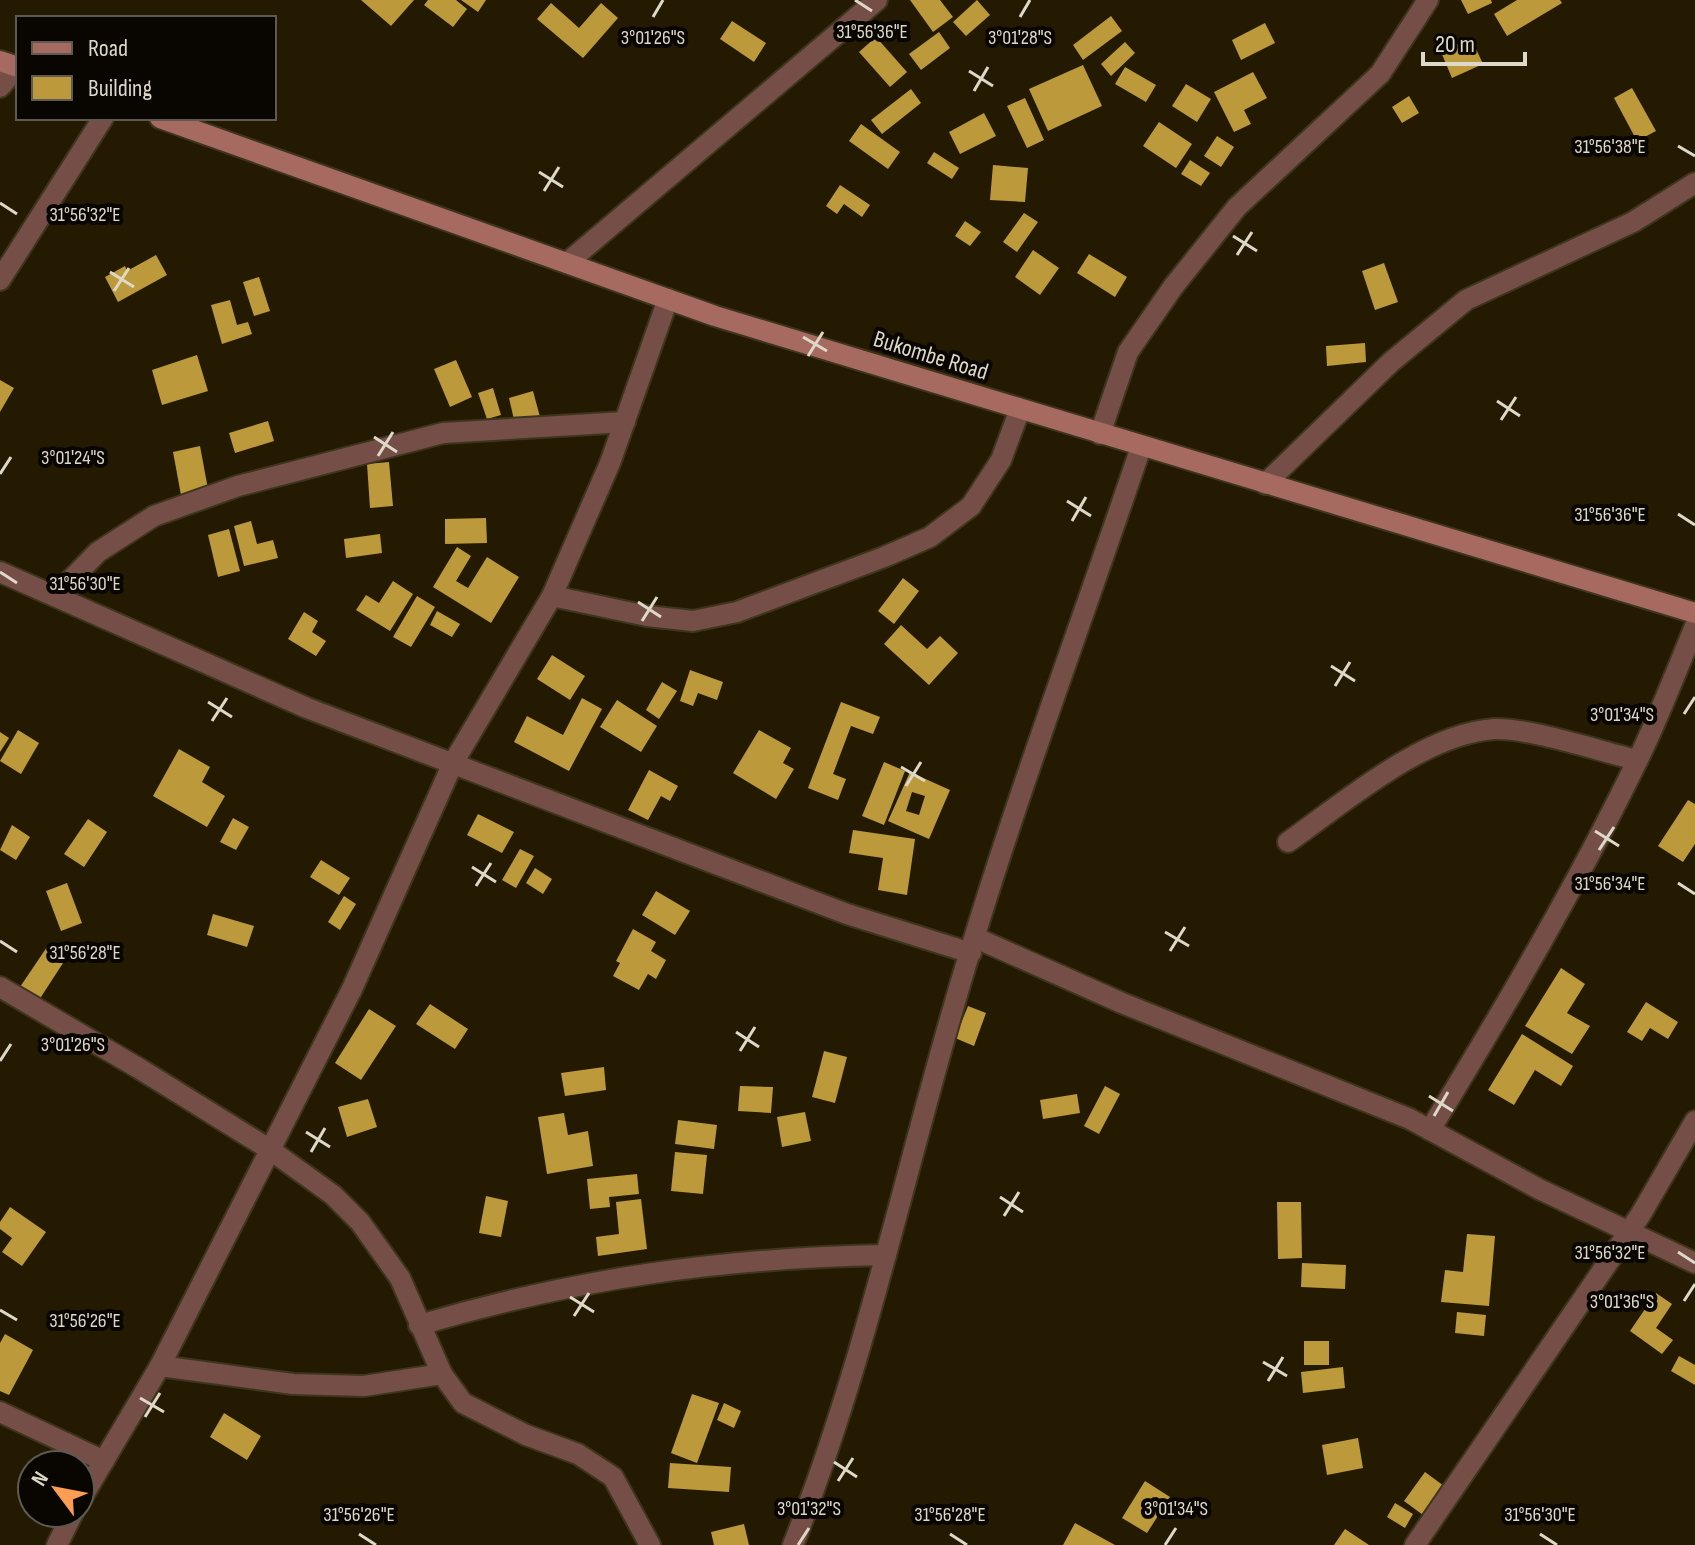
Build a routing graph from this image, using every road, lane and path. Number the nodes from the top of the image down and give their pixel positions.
1 (877, 0) edge
2 (1428, 0) edge
3 (12, 65) edge
4 (0, 87) edge
5 (102, 120) edge
6 (166, 120) edge
7 (1695, 183) edge
8 (567, 263) junction
9 (0, 280) edge
10 (668, 299) junction
11 (1020, 409) junction
12 (625, 422) junction
13 (1100, 434) junction
14 (1141, 447) junction
15 (1265, 484) junction
16 (0, 572) edge
17 (55, 596) junction
18 (552, 596) junction
19 (1695, 613) edge
20 (1695, 626) edge
21 (1637, 760) junction
22 (453, 763) junction
23 (1288, 842) dead end
24 (974, 946) junction
25 (0, 987) edge
26 (1695, 1121) edge
27 (1430, 1130) junction
28 (269, 1149) junction
29 (1628, 1233) junction
30 (886, 1255) junction
31 (1695, 1263) edge
32 (419, 1325) junction
33 (160, 1366) junction
34 (442, 1374) junction
35 (0, 1412) edge
36 (104, 1461) junction
37 (96, 1474) edge
38 (1422, 1543) edge
39 (650, 1545) edge
40 (793, 1545) edge

1 - 8 street
2 - 13 street
3 - 4 street
5 - 9 street
6 - 8 main road, Bukombe Road
7 - 15 street
8 - 10 main road, Bukombe Road
10 - 11 main road, Bukombe Road
10 - 12 street
11 - 13 main road, Bukombe Road
11 - 18 street
12 - 17 street
12 - 18 street
13 - 14 main road, Bukombe Road
14 - 15 main road, Bukombe Road
14 - 24 street
15 - 19 main road, Bukombe Road
16 - 17 street
17 - 22 street
18 - 22 street
20 - 21 street
21 - 23 street
21 - 27 street
22 - 24 street
22 - 28 street
24 - 27 street
24 - 30 street
25 - 28 street
26 - 29 street
27 - 29 street
28 - 32 street
28 - 33 street
29 - 31 street
29 - 38 street
30 - 32 street
30 - 40 street
32 - 34 street
33 - 34 street
33 - 36 street
34 - 39 street
35 - 36 street
36 - 37 street

